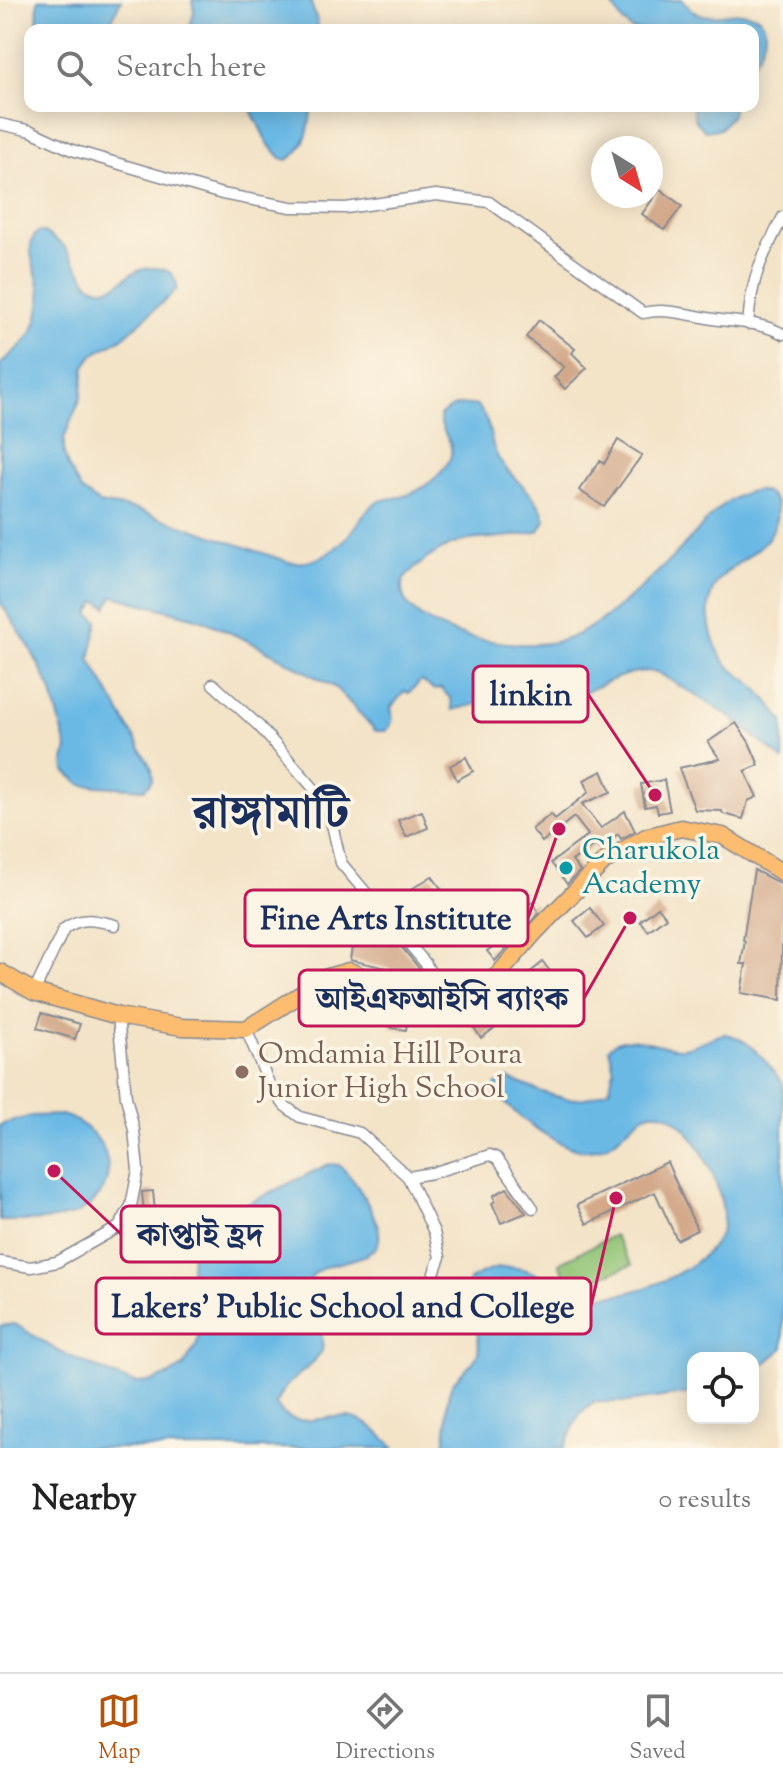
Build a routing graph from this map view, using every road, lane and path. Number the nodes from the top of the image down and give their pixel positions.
1 (0, 124) edge
2 (783, 217) edge
3 (748, 324) junction
4 (783, 334) edge
5 (213, 684) dead end
6 (783, 873) edge
7 (115, 925) dead end
8 (0, 972) edge
9 (34, 992) junction
10 (442, 997) junction
11 (118, 1016) junction
12 (246, 1029) junction
13 (408, 1177) junction
14 (533, 1208) dead end
15 (0, 1262) edge
16 (434, 1273) dead end

1 - 3 street
2 - 3 street
3 - 4 street
5 - 10 street
6 - 10 highway
7 - 9 street
8 - 9 highway
9 - 11 highway
10 - 12 highway
11 - 12 highway
11 - 15 street
12 - 13 street
13 - 14 street
13 - 16 street

